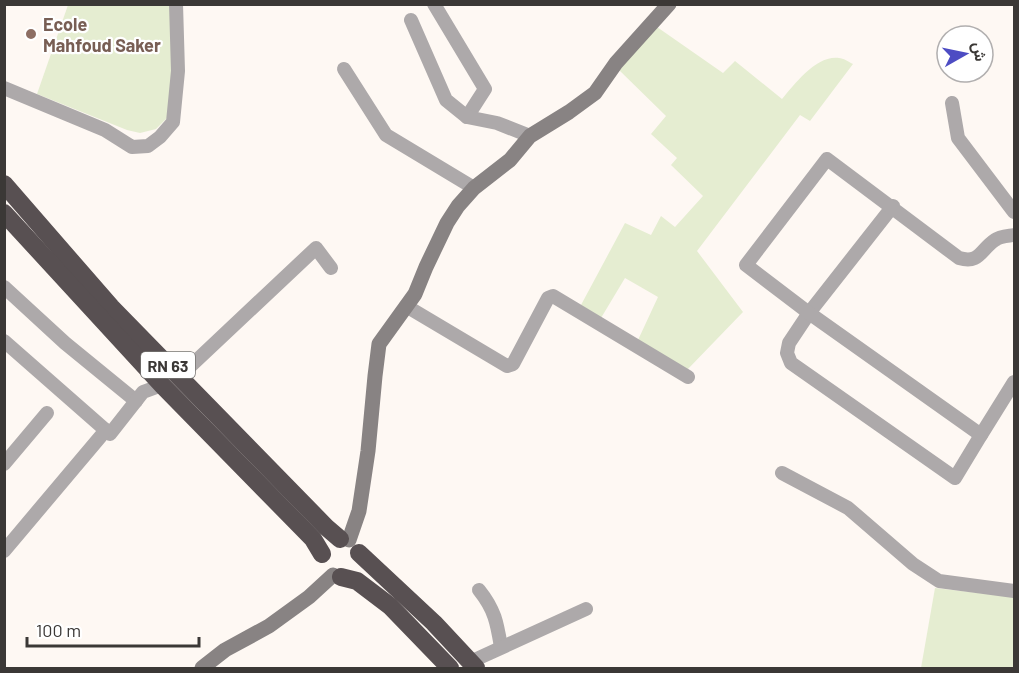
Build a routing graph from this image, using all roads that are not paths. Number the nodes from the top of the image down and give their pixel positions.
1 (176, 4) edge
2 (434, 4) edge
3 (669, 4) edge
4 (411, 20) dead end
5 (344, 69) dead end
6 (4, 88) edge
7 (952, 103) dead end
8 (467, 117) junction
9 (530, 136) junction
10 (4, 184) edge
11 (474, 188) junction
12 (893, 206) junction
13 (1014, 212) edge
14 (4, 213) edge
15 (1014, 235) edge
16 (332, 268) dead end
17 (4, 287) edge
18 (406, 306) junction
19 (809, 313) junction
20 (4, 341) edge
21 (180, 376) junction
22 (688, 377) dead end
23 (1014, 382) edge
24 (162, 385) junction
25 (136, 401) junction
26 (47, 413) dead end
27 (106, 430) junction
28 (981, 435) junction
29 (4, 464) edge
30 (782, 473) dead end
31 (349, 544) junction
32 (4, 551) edge
33 (322, 554) junction
34 (337, 576) junction
35 (479, 590) dead end
36 (1014, 591) edge
37 (586, 609) dead end
38 (501, 647) junction
39 (473, 665) edge
40 (202, 669) edge
41 (450, 669) edge

1 - 6 street
2 - 8 street
3 - 9 street
4 - 8 street
5 - 11 street
7 - 13 street
8 - 9 street
9 - 11 street
10 - 21 highway, RN 63
11 - 18 street
12 - 15 street
12 - 19 street
12 - 19 street
14 - 24 highway, RN 63
16 - 21 street
17 - 25 street
18 - 22 street
18 - 31 street
19 - 28 street
19 - 28 street
20 - 27 street
21 - 31 highway, RN 63
23 - 28 street
24 - 25 street
24 - 33 highway, RN 63
25 - 27 street
26 - 29 street
27 - 32 street
30 - 36 street
31 - 33 highway
31 - 34 highway
31 - 39 highway, RN 63
33 - 34 highway, RN 63
34 - 40 street
34 - 41 highway
35 - 38 street
37 - 38 street
38 - 39 street

